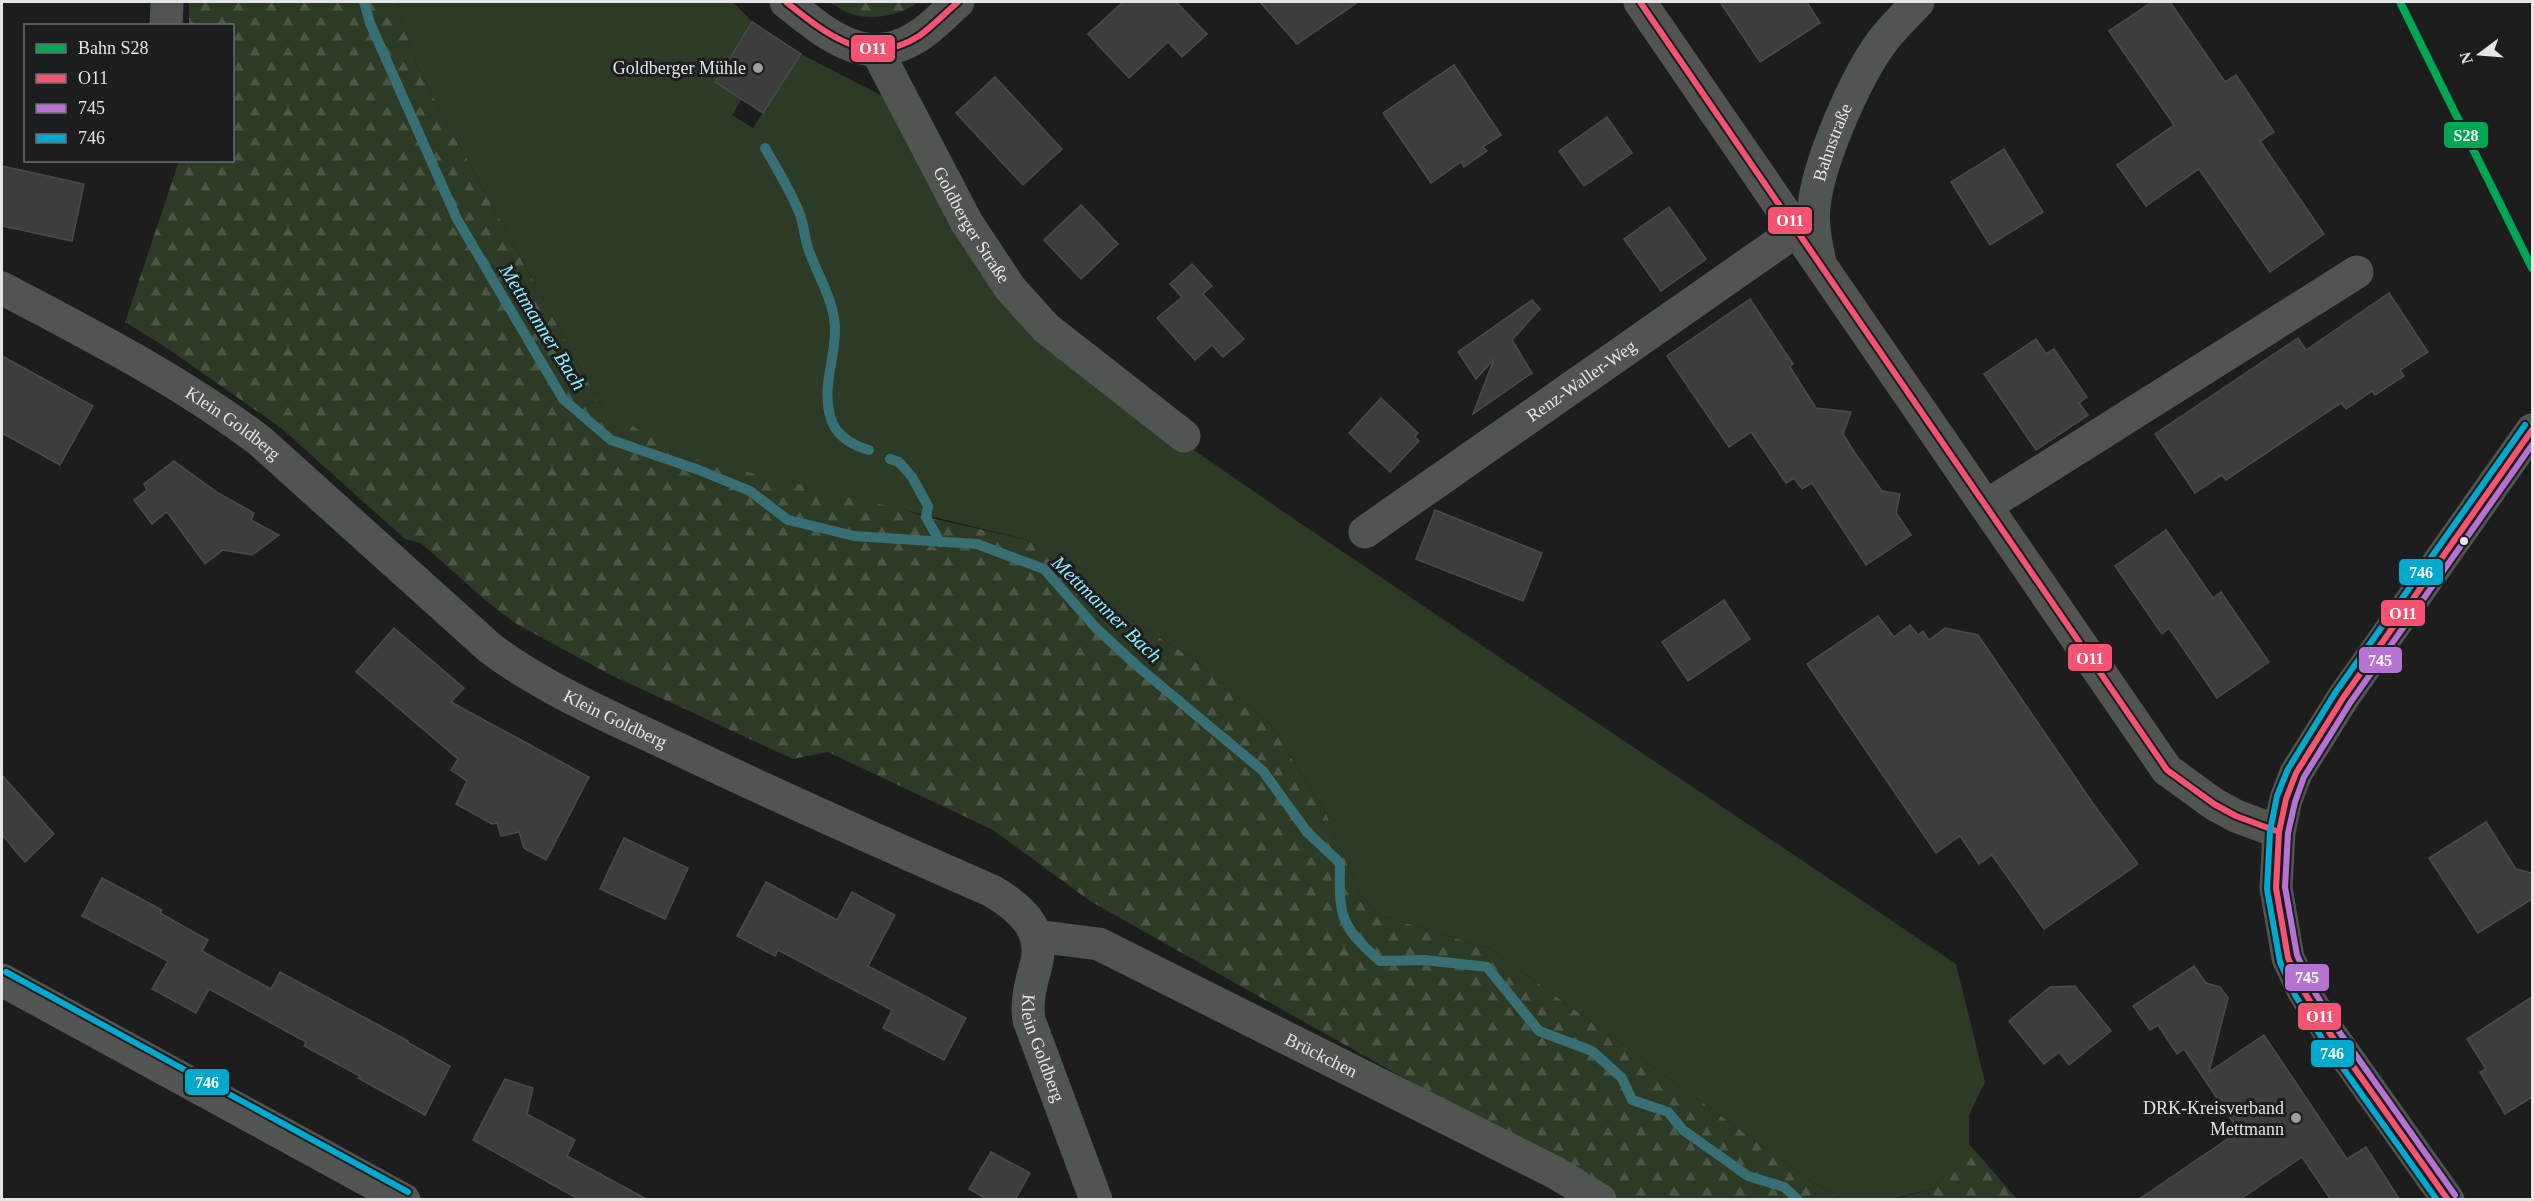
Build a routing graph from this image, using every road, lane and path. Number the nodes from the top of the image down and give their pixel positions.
1 (167, 2) edge
2 (786, 2) edge
3 (958, 2) edge
4 (1640, 2) edge
5 (1918, 2) edge
6 (166, 24) edge
7 (877, 51) junction
8 (1797, 230) junction
9 (1820, 262) junction
10 (2357, 272) dead end
11 (2, 288) edge
12 (2532, 430) edge
13 (1184, 436) dead end
14 (1986, 506) junction
15 (1365, 532) dead end
16 (2279, 832) junction
17 (1036, 936) junction
18 (2, 980) edge
19 (404, 1200) edge
20 (1096, 1200) edge
21 (1600, 1200) edge
22 (2448, 1200) edge

1 - 6 street
2 - 7 street
3 - 7 street
4 - 8 street
5 - 9 street, Bahnstraße
7 - 13 street, Goldberger Straße
8 - 9 street
8 - 15 street, Renz-Waller-Weg
9 - 14 street, Bahnstraße
10 - 14 street
11 - 17 street, Klein Goldberg
12 - 16 street
14 - 16 street, Bahnstraße
16 - 22 street
17 - 20 street, Klein Goldberg
17 - 21 street, Brückchen
18 - 19 main road

